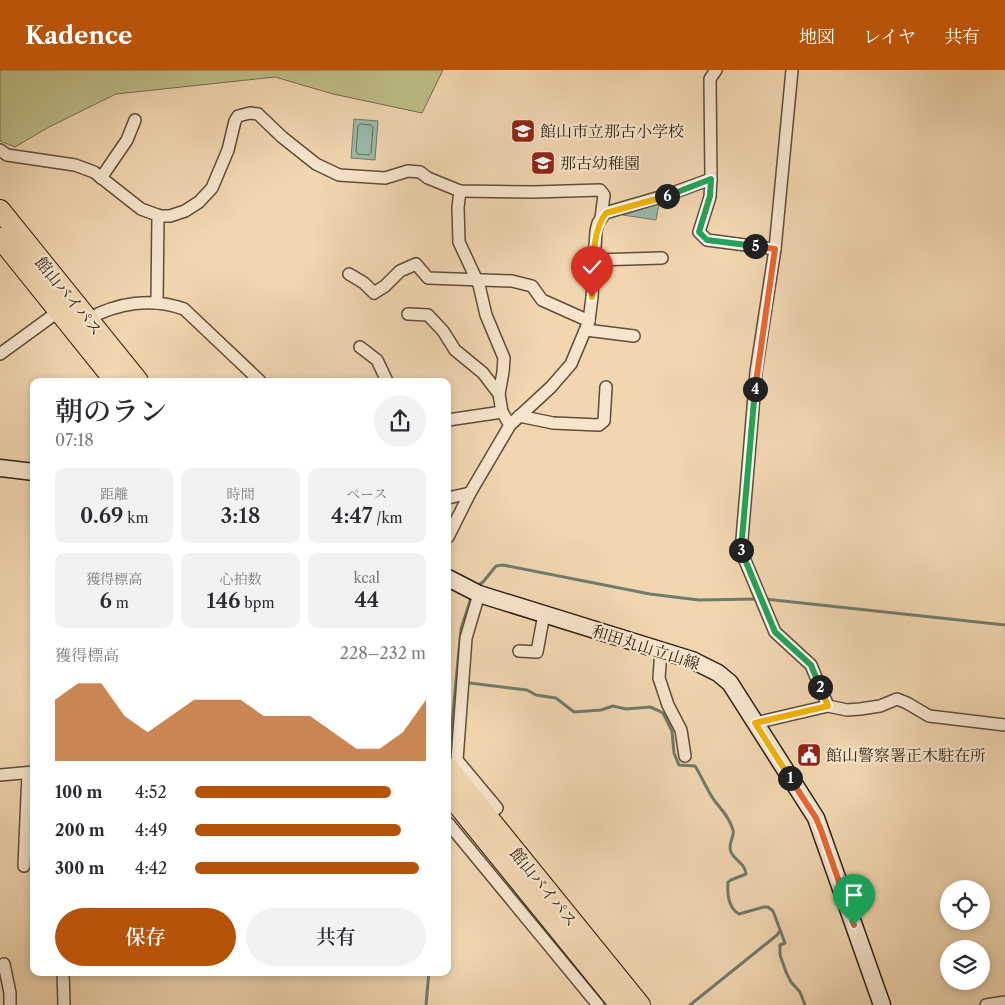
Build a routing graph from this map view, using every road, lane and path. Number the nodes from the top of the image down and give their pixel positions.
1 (716, 70) edge
2 (792, 70) edge
3 (136, 120) dead end
4 (0, 150) edge
5 (101, 178) junction
6 (711, 179) junction
7 (460, 191) junction
8 (0, 210) edge
9 (158, 215) junction
10 (602, 218) junction
11 (0, 238) edge
12 (775, 249) junction
13 (662, 258) dead end
14 (594, 260) junction
15 (349, 274) dead end
16 (477, 281) junction
17 (157, 303) junction
18 (59, 311) junction
19 (408, 314) dead end
20 (88, 319) junction
21 (587, 325) junction
22 (634, 336) dead end
23 (360, 347) dead end
24 (0, 354) edge
25 (113, 378) edge
26 (136, 378) edge
27 (257, 378) edge
28 (386, 378) edge
29 (606, 387) dead end
30 (499, 394) junction
31 (502, 412) junction
32 (519, 416) junction
33 (451, 420) edge
34 (510, 424) junction
35 (0, 468) edge
36 (30, 472) edge
37 (470, 493) junction
38 (451, 497) edge
39 (451, 531) edge
40 (451, 580) edge
41 (479, 594) junction
42 (544, 614) junction
43 (661, 650) junction
44 (519, 651) dead end
45 (828, 706) junction
46 (755, 723) junction
47 (1005, 725) edge
48 (685, 756) dead end
49 (451, 772) edge
50 (30, 773) edge
51 (0, 775) edge
52 (30, 786) edge
53 (451, 797) edge
54 (486, 816) junction
55 (451, 827) edge
56 (24, 866) dead end
57 (4, 964) dead end
58 (63, 976) edge
59 (1005, 1002) edge
60 (10, 1005) edge
61 (64, 1005) edge
62 (598, 1005) edge
63 (620, 1005) edge
64 (640, 1005) edge
65 (882, 1005) edge
66 (986, 1005) edge

1 - 6 street
2 - 12 street
3 - 5 street
4 - 5 street
5 - 9 street
6 - 10 street
6 - 12 street
7 - 9 street
7 - 10 street
7 - 16 street
8 - 20 highway, 館山バイパス
9 - 17 street
10 - 14 street
11 - 18 highway, 館山バイパス
12 - 45 street
13 - 14 street
14 - 21 street
15 - 16 street
16 - 21 street
16 - 30 street
17 - 20 street
17 - 27 street
18 - 24 street
18 - 25 highway, 館山バイパス
19 - 30 street
20 - 26 highway, 館山バイパス
21 - 22 street
21 - 32 street
23 - 28 street
29 - 32 street
30 - 31 street
31 - 33 street
31 - 34 street
32 - 34 street
34 - 37 street
35 - 36 main road
37 - 38 street
37 - 39 street
40 - 41 main road, 和田丸山立山線
41 - 42 main road, 和田丸山立山線
41 - 54 street
42 - 43 main road, 和田丸山立山線
42 - 44 street
43 - 46 main road, 和田丸山立山線
43 - 48 street
45 - 46 street
45 - 47 street
46 - 65 main road, 和田丸山立山線
49 - 54 highway, 館山バイパス
50 - 51 street
52 - 56 street
53 - 63 highway, 館山バイパス
54 - 64 highway, 館山バイパス
55 - 62 street
57 - 60 street
58 - 61 street
59 - 66 street

